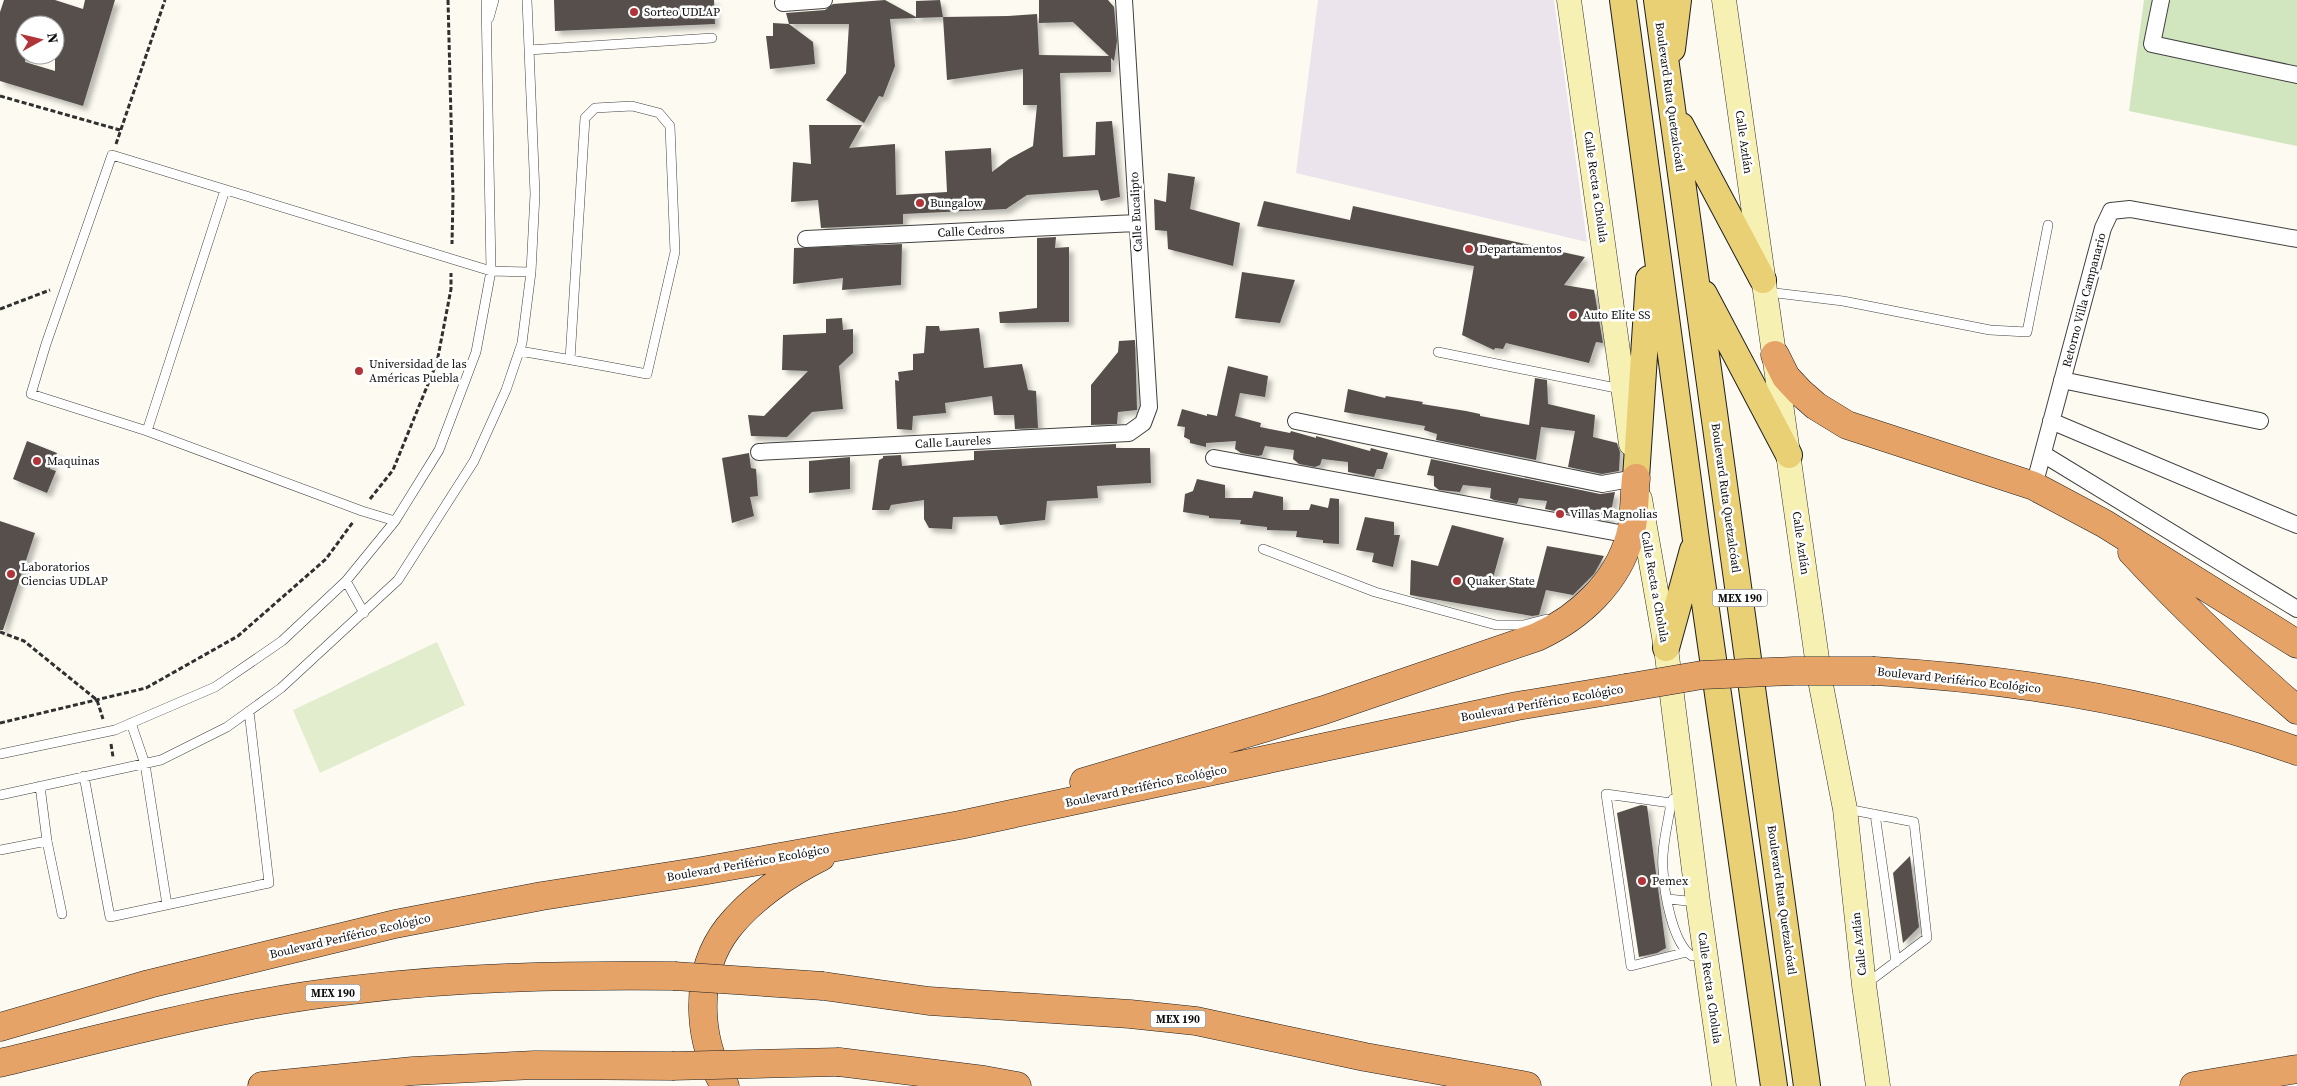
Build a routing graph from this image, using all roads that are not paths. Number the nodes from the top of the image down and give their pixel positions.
1 (486, 0) edge
2 (494, 0) edge
3 (527, 0) edge
4 (824, 0) edge
5 (1124, 0) edge
6 (1570, 0) edge
7 (1623, 0) edge
8 (1657, 0) edge
9 (1678, 0) edge
10 (1724, 0) edge
11 (2161, 0) edge
12 (783, 2) dead end
13 (486, 33) junction
14 (712, 38) dead end
15 (529, 50) junction
16 (1667, 71) junction
17 (2297, 74) edge
18 (1672, 110) junction
19 (225, 190) junction
20 (1653, 221) junction
21 (1136, 223) junction
22 (2048, 225) dead end
23 (806, 239) dead end
24 (2297, 239) edge
25 (491, 271) junction
26 (531, 272) junction
27 (1695, 278) junction
28 (1764, 286) junction
29 (519, 351) junction
30 (1438, 352) dead end
31 (1775, 355) junction
32 (570, 360) junction
33 (2062, 380) junction
34 (1624, 389) junction
35 (1296, 421) dead end
36 (2051, 421) junction
37 (2260, 421) dead end
38 (1143, 422) joint
39 (147, 431) junction
40 (759, 452) dead end
41 (2042, 454) junction
42 (1789, 455) junction
43 (1214, 458) dead end
44 (1636, 478) junction
45 (2034, 486) junction
46 (395, 521) junction
47 (2105, 524) junction
48 (2297, 525) edge
49 (1630, 535) junction
50 (1696, 540) junction
51 (1263, 549) dead end
52 (346, 581) junction
53 (2297, 609) edge
54 (364, 613) junction
55 (1572, 618) junction
56 (2297, 644) edge
57 (1666, 648) junction
58 (2297, 710) edge
59 (249, 712) junction
60 (132, 723) junction
61 (2297, 751) edge
62 (0, 754) edge
63 (145, 764) junction
64 (84, 776) junction
65 (40, 786) junction
66 (0, 795) edge
67 (1677, 797) junction
68 (1845, 809) junction
69 (1875, 814) junction
70 (960, 825) junction
71 (47, 841) junction
72 (840, 847) junction
73 (0, 850) edge
74 (1668, 899) junction
75 (1698, 902) junction
76 (167, 905) junction
77 (62, 914) dead end
78 (1687, 952) junction
79 (1896, 962) junction
80 (1707, 965) junction
81 (1864, 985) junction
82 (0, 1027) edge
83 (0, 1063) edge
84 (2297, 1069) edge
85 (262, 1086) edge
86 (725, 1086) edge
87 (1017, 1086) edge
88 (1527, 1086) edge
89 (1724, 1086) edge
90 (1774, 1086) edge
91 (1808, 1086) edge
92 (1878, 1086) edge
93 (2194, 1086) edge

1 - 13 lane
2 - 13 lane
3 - 15 lane
4 - 12 street
5 - 21 street, Calle Eucalipto
6 - 34 main road, Calle Recta a Cholula
7 - 20 main road, MEX 190
8 - 16 main road, Boulevard Ruta Quetzalcóatl / MEX 190
9 - 16 main road
10 - 28 main road, Calle Aztlán
11 - 17 street
13 - 25 lane
14 - 15 lane
15 - 26 lane
16 - 18 main road, Boulevard Ruta Quetzalcóatl / MEX 190
18 - 27 main road, Boulevard Ruta Quetzalcóatl / MEX 190
18 - 28 main road
19 - 25 lane
19 - 39 lane
19 - 39 lane
20 - 44 main road
20 - 50 main road, MEX 190
21 - 23 street, Calle Cedros
21 - 38 street, Calle Eucalipto
22 - 28 lane
24 - 33 street, Retorno Villa Campanario
25 - 26 lane
25 - 46 lane
26 - 29 lane
27 - 42 main road
27 - 91 main road, Boulevard Ruta Quetzalcóatl / MEX 190
28 - 31 main road, Calle Aztlán
29 - 32 lane
29 - 54 lane
30 - 34 lane
31 - 42 main road, Calle Aztlán
31 - 45 highway
32 - 32 lane
33 - 36 street, Retorno Villa Campanario
33 - 37 street
34 - 44 main road, Calle Recta a Cholula
35 - 44 street
36 - 41 street, Retorno Villa Campanario
36 - 48 street
38 - 40 street, Calle Laureles
39 - 46 lane
41 - 45 street, Retorno Villa Campanario
41 - 53 street
42 - 68 main road, Calle Aztlán
43 - 49 street
44 - 49 highway
44 - 57 main road, Calle Recta a Cholula
45 - 47 highway
46 - 52 lane
47 - 56 highway
47 - 58 highway
49 - 55 highway
50 - 57 main road
50 - 90 main road, MEX 190
51 - 55 lane
52 - 54 lane
52 - 60 lane
54 - 59 lane
55 - 70 highway
57 - 67 main road, Calle Recta a Cholula
59 - 63 lane
59 - 76 lane
60 - 62 lane
60 - 63 lane
61 - 70 highway, Boulevard Periférico Ecológico, bridge
63 - 64 lane
63 - 76 lane
64 - 65 lane
64 - 76 lane
65 - 66 lane
65 - 71 lane
67 - 74 lane
67 - 75 main road, Calle Recta a Cholula
67 - 78 lane
68 - 69 lane
68 - 81 main road, Calle Aztlán
69 - 79 lane
69 - 79 lane
70 - 72 highway, Boulevard Periférico Ecológico
71 - 73 lane
71 - 77 lane
72 - 82 highway, Boulevard Periférico Ecológico
72 - 86 highway
74 - 75 lane
74 - 78 lane
75 - 80 main road, Calle Recta a Cholula
78 - 80 lane
79 - 81 lane
80 - 89 main road, Calle Recta a Cholula
81 - 92 main road, Calle Aztlán
83 - 88 highway, MEX 190, bridge
84 - 93 highway
85 - 87 highway, bridge

